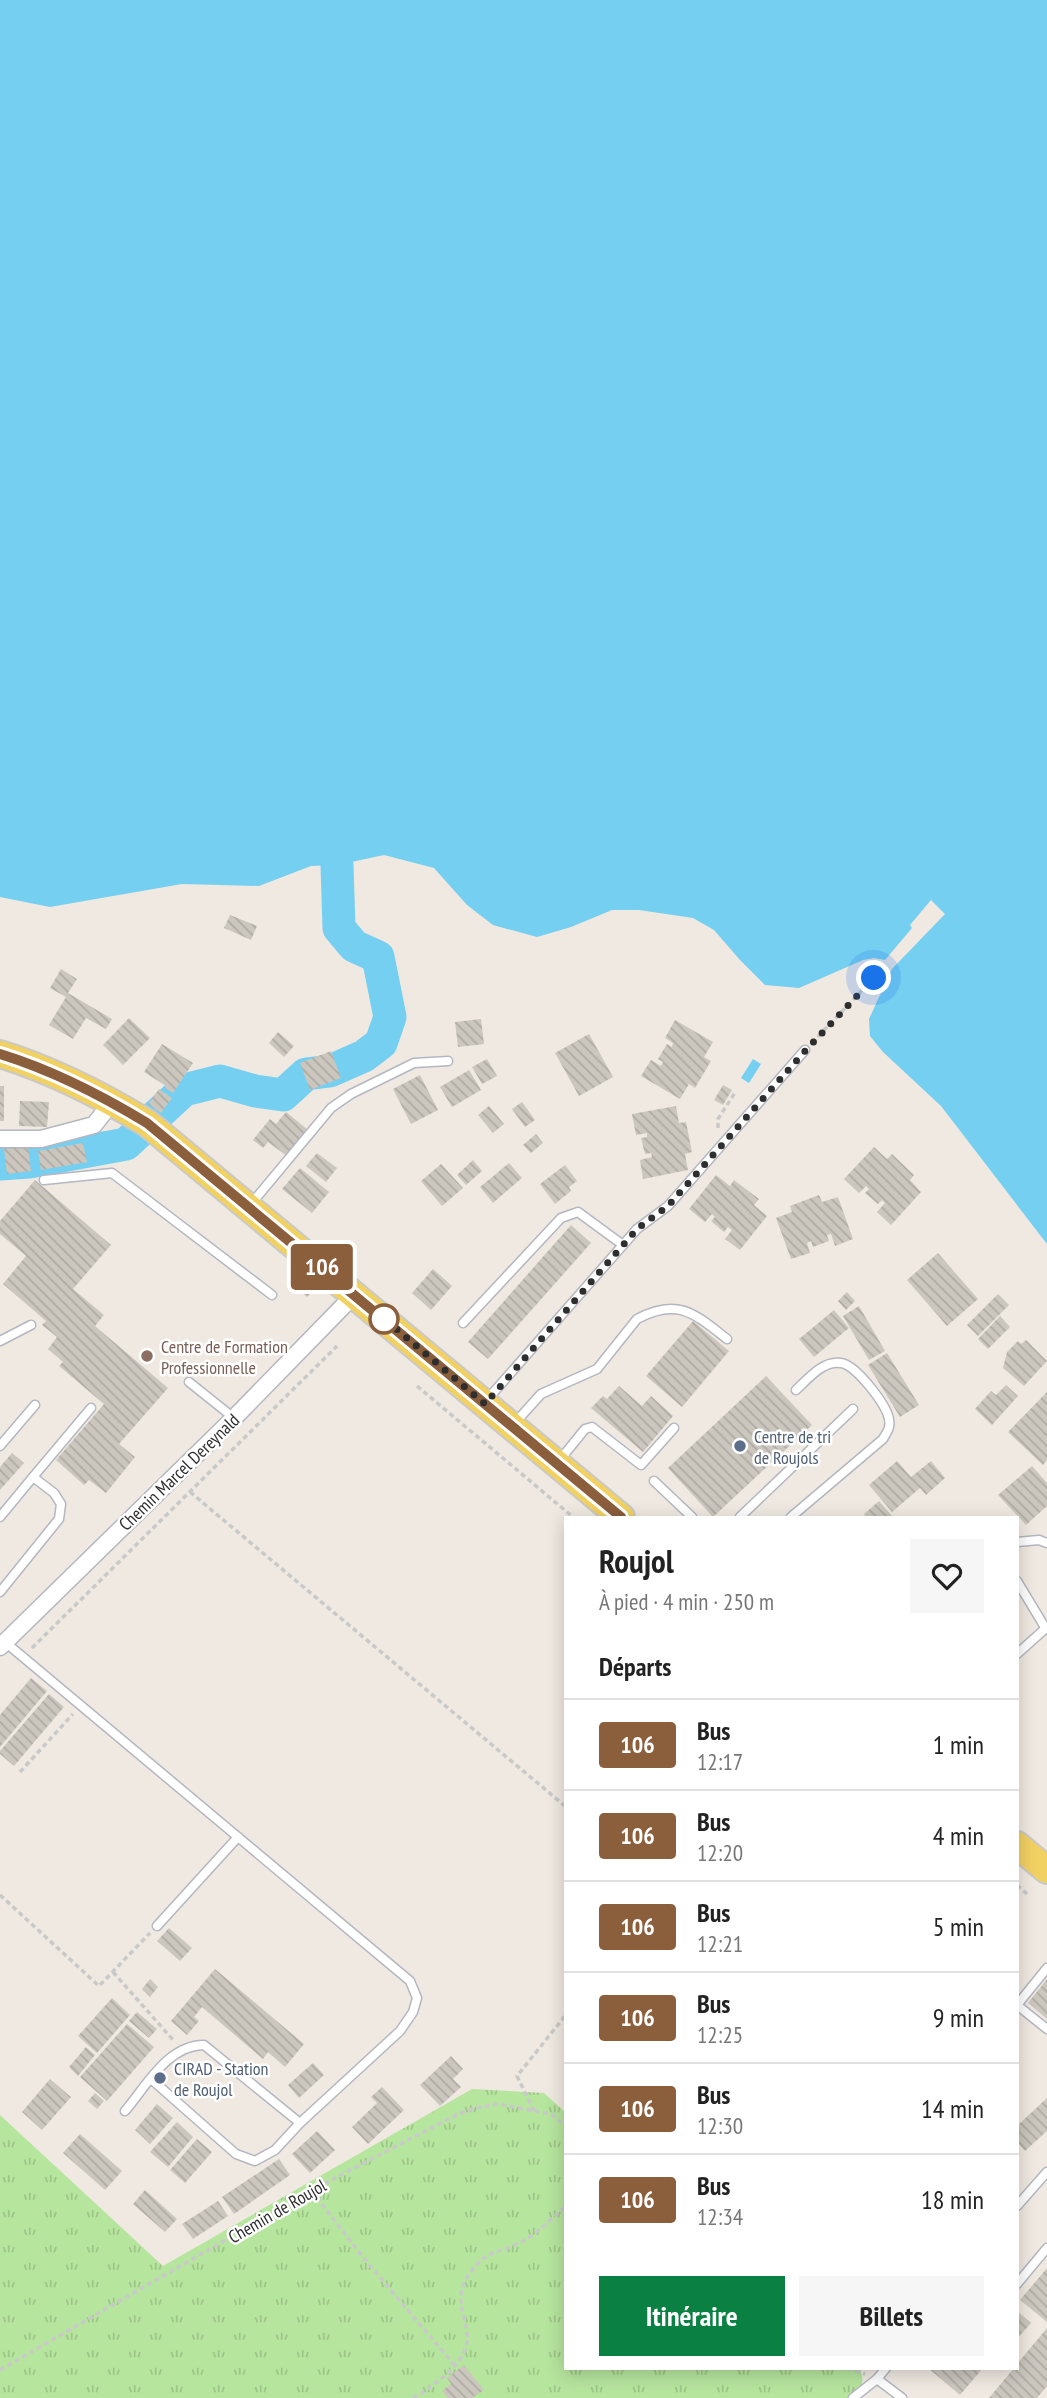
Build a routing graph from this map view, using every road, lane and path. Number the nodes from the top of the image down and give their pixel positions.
1 (888, 963) dead end
2 (806, 1050) joint
3 (0, 1054) edge
4 (448, 1061) dead end
5 (736, 1091) dead end
6 (112, 1102) junction
7 (0, 1139) edge
8 (726, 1140) junction
9 (44, 1180) dead end
10 (248, 1206) junction
11 (623, 1245) junction
12 (355, 1294) junction
13 (272, 1295) dead end
14 (463, 1323) dead end
15 (31, 1325) dead end
16 (727, 1339) dead end
17 (0, 1341) edge
18 (337, 1346) dead end
19 (189, 1382) dead end
20 (417, 1386) dead end
21 (796, 1390) dead end
22 (485, 1404) junction
23 (35, 1405) dead end
24 (92, 1408) dead end
25 (853, 1409) dead end
26 (234, 1418) junction
27 (512, 1426) junction
28 (674, 1427) dead end
29 (0, 1446) edge
30 (557, 1464) junction
31 (33, 1477) junction
32 (654, 1481) dead end
33 (190, 1492) junction
34 (572, 1516) edge
35 (620, 1516) edge
36 (691, 1516) edge
37 (741, 1516) edge
38 (791, 1516) edge
39 (0, 1517) edge
40 (1019, 1542) edge
41 (1047, 1543) edge
42 (1019, 1584) edge
43 (0, 1592) edge
44 (1046, 1628) edge
45 (2, 1644) edge
46 (1019, 1652) edge
47 (23, 1657) junction
48 (80, 1705) junction
49 (20, 1772) dead end
50 (564, 1805) edge
51 (238, 1837) junction
52 (1019, 1847) edge
53 (1047, 1870) edge
54 (1019, 1887) edge
55 (1027, 1894) dead end
56 (0, 1895) edge
57 (157, 1926) joint
58 (1047, 1968) edge
59 (113, 1972) junction
60 (1019, 2003) edge
61 (1019, 2007) edge
62 (564, 2017) edge
63 (1047, 2029) edge
64 (182, 2050) junction
65 (151, 2079) junction
66 (125, 2111) dead end
67 (534, 2111) junction
68 (300, 2123) junction
69 (564, 2125) edge
70 (1047, 2172) edge
71 (314, 2189) junction
72 (1019, 2204) edge
73 (564, 2208) edge
74 (1047, 2248) edge
75 (1019, 2282) edge
76 (455, 2366) junction
77 (0, 2370) edge
78 (884, 2370) edge
79 (877, 2379) junction
80 (413, 2398) edge
81 (853, 2398) edge
82 (902, 2398) edge

1 - 2 path
2 - 8 lane
3 - 6 main road
4 - 10 lane
5 - 8 path
6 - 7 street
6 - 10 main road
8 - 11 lane
9 - 13 lane
10 - 12 main road
11 - 14 lane
11 - 22 lane
12 - 22 main road
12 - 26 street, Chemin Marcel Dereynald
15 - 17 lane
16 - 27 lane
18 - 33 path
19 - 26 lane
20 - 34 path
21 - 38 lane
22 - 27 main road
23 - 29 lane
24 - 31 lane
25 - 37 lane
26 - 45 street, Chemin Marcel Dereynald
27 - 30 main road
28 - 30 lane
30 - 35 main road
31 - 39 lane
31 - 43 lane
32 - 36 lane
33 - 47 path
33 - 50 path
40 - 41 lane
42 - 44 lane
44 - 46 lane
45 - 47 lane
47 - 48 lane
48 - 49 path
48 - 51 lane
51 - 57 lane
51 - 68 lane
52 - 53 main road
54 - 55 path
56 - 59 path
57 - 59 path
58 - 60 lane
59 - 64 path
61 - 63 lane
62 - 67 path
64 - 65 lane
64 - 68 lane
65 - 66 lane
65 - 68 lane
67 - 69 path, Chemin de Roujol
67 - 71 path, Chemin de Roujol
70 - 72 lane
71 - 76 path
71 - 77 path, Chemin de Roujol
73 - 76 path
74 - 75 lane
76 - 80 path
78 - 79 lane
79 - 81 lane
79 - 82 lane

